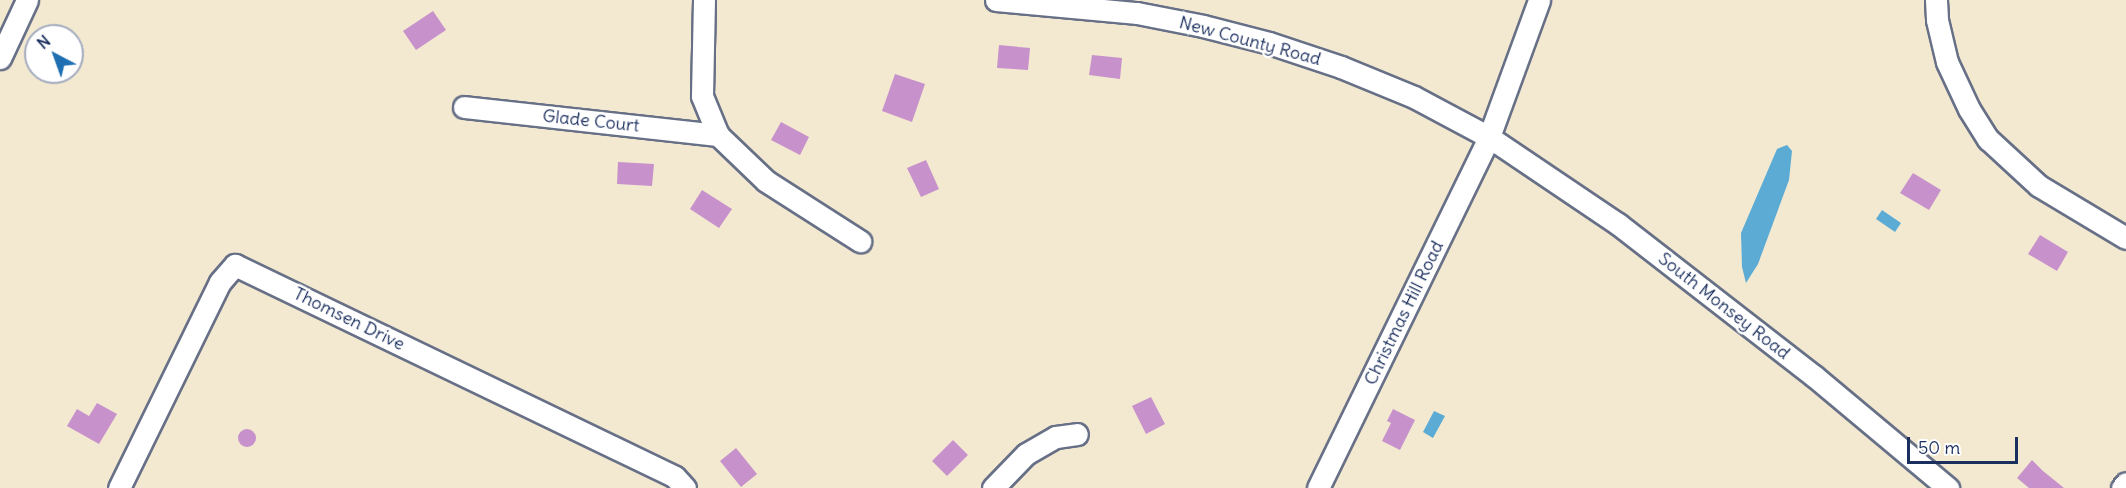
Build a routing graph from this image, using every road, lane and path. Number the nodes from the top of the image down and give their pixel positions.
1 (27, 0) edge
2 (704, 0) edge
3 (996, 0) edge
4 (1539, 0) edge
5 (1936, 0) edge
6 (0, 58) edge
7 (464, 107) dead end
8 (718, 135) junction
9 (1489, 137) junction
10 (2126, 238) edge
11 (861, 242) dead end
12 (1077, 434) dead end
13 (2126, 483) edge
14 (119, 488) edge
15 (685, 488) edge
16 (993, 488) edge
17 (1318, 488) edge
18 (1948, 488) edge
19 (2122, 488) edge

1 - 6 street
2 - 8 street
3 - 9 street, New County Road
4 - 9 street, Christmas Hill Road
5 - 10 street
7 - 8 street, Glade Court
8 - 11 street
9 - 17 street, Christmas Hill Road
9 - 18 street, South Monsey Road
12 - 16 street
13 - 19 street
14 - 15 street, Thomsen Drive

